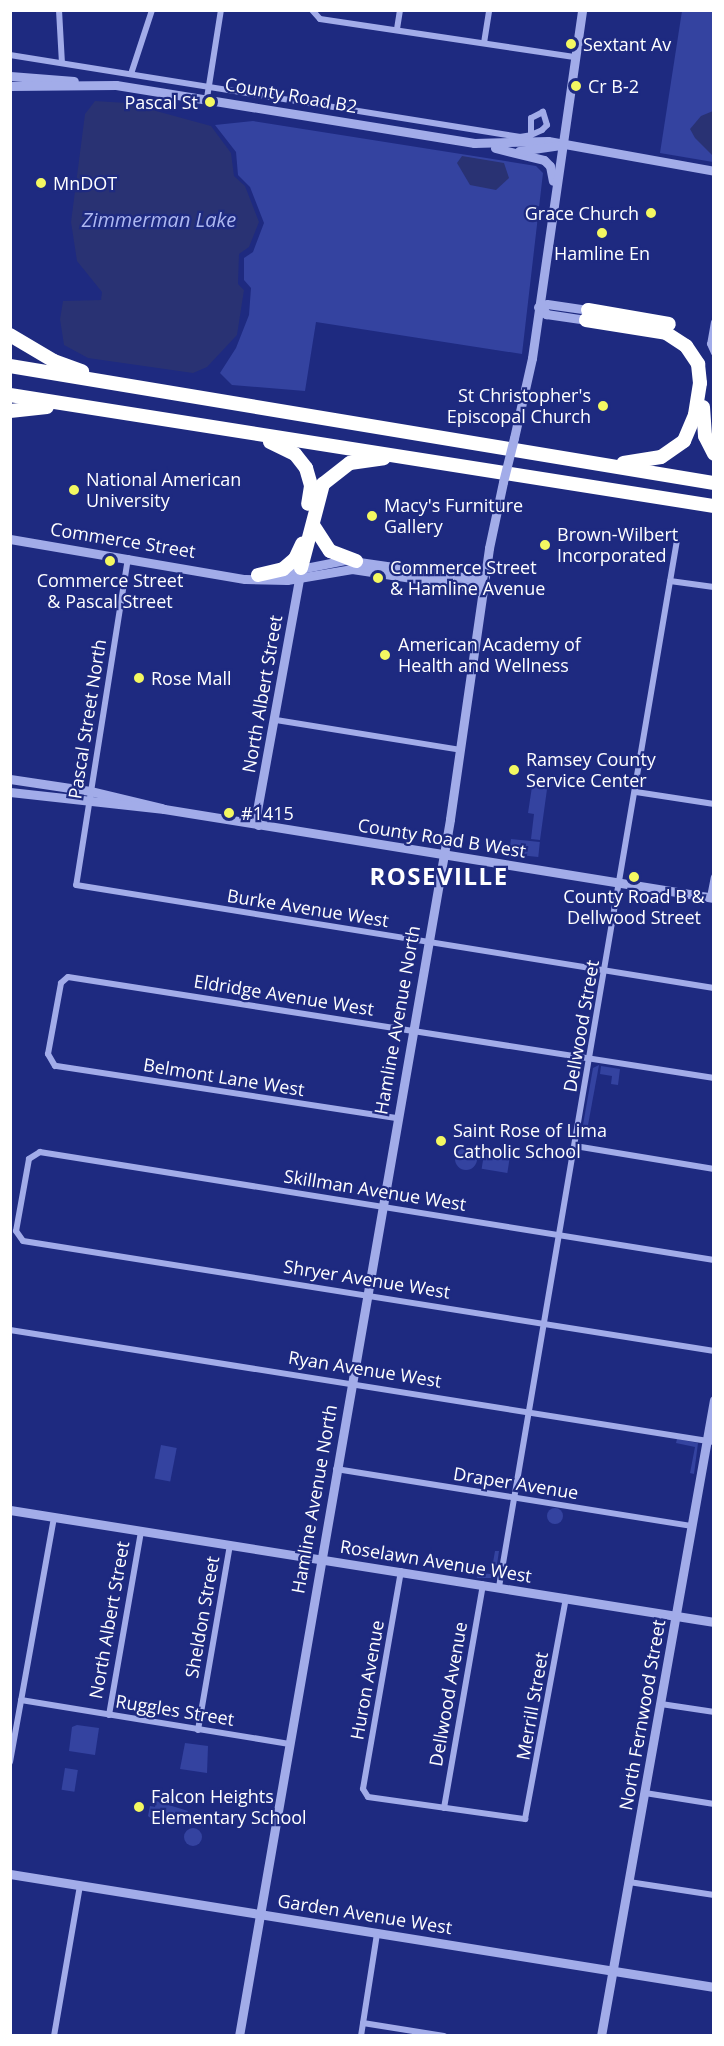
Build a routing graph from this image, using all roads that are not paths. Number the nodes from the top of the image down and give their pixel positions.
1 (59, 10) edge
2 (152, 10) edge
3 (221, 10) edge
4 (312, 10) edge
5 (400, 10) edge
6 (489, 10) edge
7 (582, 10) edge
8 (397, 29) junction
9 (484, 43) junction
10 (10, 55) edge
11 (574, 57) junction
12 (62, 63) junction
13 (131, 74) junction
14 (10, 76) edge
15 (88, 84) junction
16 (10, 87) edge
17 (209, 87) junction
18 (207, 98) junction
19 (531, 135) dead end
20 (561, 145) junction
21 (491, 146) junction
22 (714, 171) edge
23 (554, 186) junction
24 (540, 308) junction
25 (587, 315) junction
26 (714, 322) edge
27 (10, 335) edge
28 (714, 353) edge
29 (10, 366) edge
30 (10, 395) edge
31 (192, 395) junction
32 (10, 411) edge
33 (113, 411) junction
34 (227, 430) junction
35 (714, 454) edge
36 (427, 459) junction
37 (581, 461) junction
38 (714, 483) edge
39 (714, 506) edge
40 (313, 525) junction
41 (10, 539) edge
42 (677, 540) dead end
43 (302, 544) junction
44 (128, 558) junction
45 (356, 561) junction
46 (300, 573) junction
47 (258, 574) junction
48 (229, 575) junction
49 (670, 581) junction
50 (484, 585) junction
51 (714, 587) edge
52 (276, 720) junction
53 (461, 750) junction
54 (10, 779) edge
55 (90, 791) junction
56 (10, 792) edge
57 (636, 792) junction
58 (89, 802) junction
59 (714, 804) edge
60 (165, 809) junction
61 (258, 825) junction
62 (444, 855) junction
63 (714, 877) edge
64 (620, 884) junction
65 (76, 885) joint
66 (712, 898) edge
67 (428, 943) junction
68 (606, 971) junction
69 (714, 988) edge
70 (412, 1030) junction
71 (591, 1059) junction
72 (49, 1062) joint
73 (714, 1078) edge
74 (396, 1119) junction
75 (575, 1146) junction
76 (714, 1169) edge
77 (382, 1207) junction
78 (560, 1234) junction
79 (17, 1238) joint
80 (714, 1260) edge
81 (367, 1294) junction
82 (544, 1323) junction
83 (10, 1330) edge
84 (714, 1351) edge
85 (352, 1382) junction
86 (714, 1400) edge
87 (529, 1410) junction
88 (710, 1441) edge
89 (336, 1470) junction
90 (514, 1498) junction
91 (10, 1510) edge
92 (54, 1517) junction
93 (692, 1527) junction
94 (141, 1531) junction
95 (230, 1545) junction
96 (320, 1560) junction
97 (401, 1571) junction
98 (483, 1584) junction
99 (499, 1587) junction
100 (566, 1598) junction
101 (676, 1616) junction
102 (714, 1622) edge
103 (21, 1700) junction
104 (661, 1704) junction
105 (714, 1712) edge
106 (109, 1715) junction
107 (198, 1730) junction
108 (289, 1744) junction
109 (10, 1762) edge
110 (645, 1793) junction
111 (714, 1804) edge
112 (444, 1808) junction
113 (10, 1874) edge
114 (629, 1882) junction
115 (80, 1886) junction
116 (714, 1895) edge
117 (260, 1914) junction
118 (377, 1934) junction
119 (613, 1971) junction
120 (714, 1987) edge
121 (363, 2023) junction
122 (54, 2036) edge
123 (238, 2036) edge
124 (361, 2036) edge
125 (444, 2036) edge
126 (602, 2036) edge

1 - 12 street
2 - 13 street
3 - 17 street
4 - 8 street
5 - 8 street
6 - 9 street
7 - 11 street, Hamline Avenue North
8 - 9 street
9 - 11 street
10 - 12 street
11 - 20 street, Hamline Avenue North
12 - 13 street
13 - 17 street
14 - 15 street, County Road B2
15 - 16 street, County Road B2
15 - 18 street, County Road B2
17 - 18 street
17 - 19 street
18 - 21 street, County Road B2
20 - 21 street, County Road B2
20 - 22 street, County Road B2
20 - 23 street, Hamline Avenue North
21 - 23 street
23 - 24 street, Hamline Avenue North
24 - 25 street
24 - 50 street, Hamline Avenue North, bridge
25 - 35 highway
25 - 37 highway
26 - 28 street
27 - 31 highway
29 - 31 highway
30 - 33 highway
31 - 37 highway
32 - 33 highway
33 - 34 highway
34 - 36 highway
34 - 43 highway
36 - 39 highway
36 - 40 highway
37 - 38 highway
40 - 45 highway
40 - 46 highway
41 - 44 street, Commerce Street
42 - 49 street, Dellwood Street
43 - 46 highway
43 - 47 highway
44 - 48 street, Commerce Street
44 - 55 street, Pascal Street North
45 - 46 street, Commerce Street
45 - 50 street, Commerce Street
46 - 47 street, Commerce Street
46 - 48 street, Commerce Street
46 - 50 street, Commerce Street
46 - 52 street, North Albert Street
47 - 48 street, Commerce Street
49 - 51 street
49 - 57 street, Dellwood Street
50 - 53 street, Hamline Avenue North
52 - 53 street
52 - 61 street, North Albert Street
53 - 62 street, Hamline Avenue North
54 - 55 street, County Road B West
55 - 58 street, Pascal Street North
55 - 60 street, County Road B West
56 - 58 street, County Road B West
57 - 59 street
57 - 64 street, Dellwood Street
58 - 60 street, County Road B West
58 - 65 street, Pascal Street North
60 - 61 street, County Road B West
61 - 62 street, County Road B West
62 - 64 street, County Road B West
62 - 67 street, Hamline Avenue North
63 - 66 street
64 - 66 street, County Road B West
64 - 68 street, Dellwood Street
65 - 67 street, Burke Avenue West
67 - 68 street, Burke Avenue West
67 - 70 street, Hamline Avenue North
68 - 69 street, Burke Avenue West
68 - 71 street, Dellwood Street
70 - 71 street, Eldridge Avenue West
70 - 72 street, Eldridge Avenue West
70 - 74 street, Hamline Avenue North
71 - 73 street, Eldridge Avenue West
71 - 75 street, Dellwood Street
72 - 74 street, Belmont Lane West
74 - 77 street, Hamline Avenue North
75 - 76 street
75 - 78 street, Dellwood Street
77 - 78 street, Skillman Avenue West
77 - 79 street, Skillman Avenue West
77 - 81 street, Hamline Avenue North
78 - 80 street, Skillman Avenue West
78 - 82 street, Dellwood Street
79 - 81 street, Shryer Avenue West
81 - 82 street, Shryer Avenue West
81 - 85 street, Hamline Avenue North
82 - 84 street, Shryer Avenue West
82 - 87 street, Dellwood Street
83 - 85 street, Ryan Avenue West
85 - 87 street, Ryan Avenue West
85 - 89 street, Hamline Avenue North
86 - 88 street, North Fernwood Street
87 - 88 street, Ryan Avenue West
87 - 90 street, Dellwood Street
88 - 93 street, North Fernwood Street
89 - 90 street, Draper Avenue
89 - 96 street, Hamline Avenue North
90 - 93 street, Draper Avenue
90 - 99 street, Dellwood Street
91 - 92 street, Roselawn Avenue West
92 - 94 street, Roselawn Avenue West
92 - 103 street
93 - 101 street, North Fernwood Street
94 - 95 street, Roselawn Avenue West
94 - 106 street, North Albert Street
95 - 96 street, Roselawn Avenue West
95 - 107 street, Sheldon Street
96 - 97 street, Roselawn Avenue West
96 - 108 street, Hamline Avenue North
97 - 98 street, Roselawn Avenue West
97 - 112 street, Huron Avenue
98 - 99 street, Roselawn Avenue West
98 - 112 street, Dellwood Avenue
99 - 100 street, Roselawn Avenue West
100 - 101 street, Roselawn Avenue West
100 - 112 street, Merrill Street
101 - 102 street, Roselawn Avenue West
101 - 104 street, North Fernwood Street
103 - 106 street, Ruggles Street
103 - 109 street
104 - 105 street
104 - 110 street, North Fernwood Street
106 - 107 street, Ruggles Street
107 - 108 street, Ruggles Street
108 - 117 street, Hamline Avenue North
110 - 111 street
110 - 114 street, North Fernwood Street
113 - 115 street, Garden Avenue West
114 - 116 street
114 - 119 street, North Fernwood Street
115 - 117 street, Garden Avenue West
115 - 122 street
117 - 118 street, Garden Avenue West
117 - 123 street, Hamline Avenue North
118 - 119 street, Garden Avenue West
118 - 121 street
119 - 120 street, Garden Avenue West
119 - 126 street, North Fernwood Street
121 - 124 street
121 - 125 street

